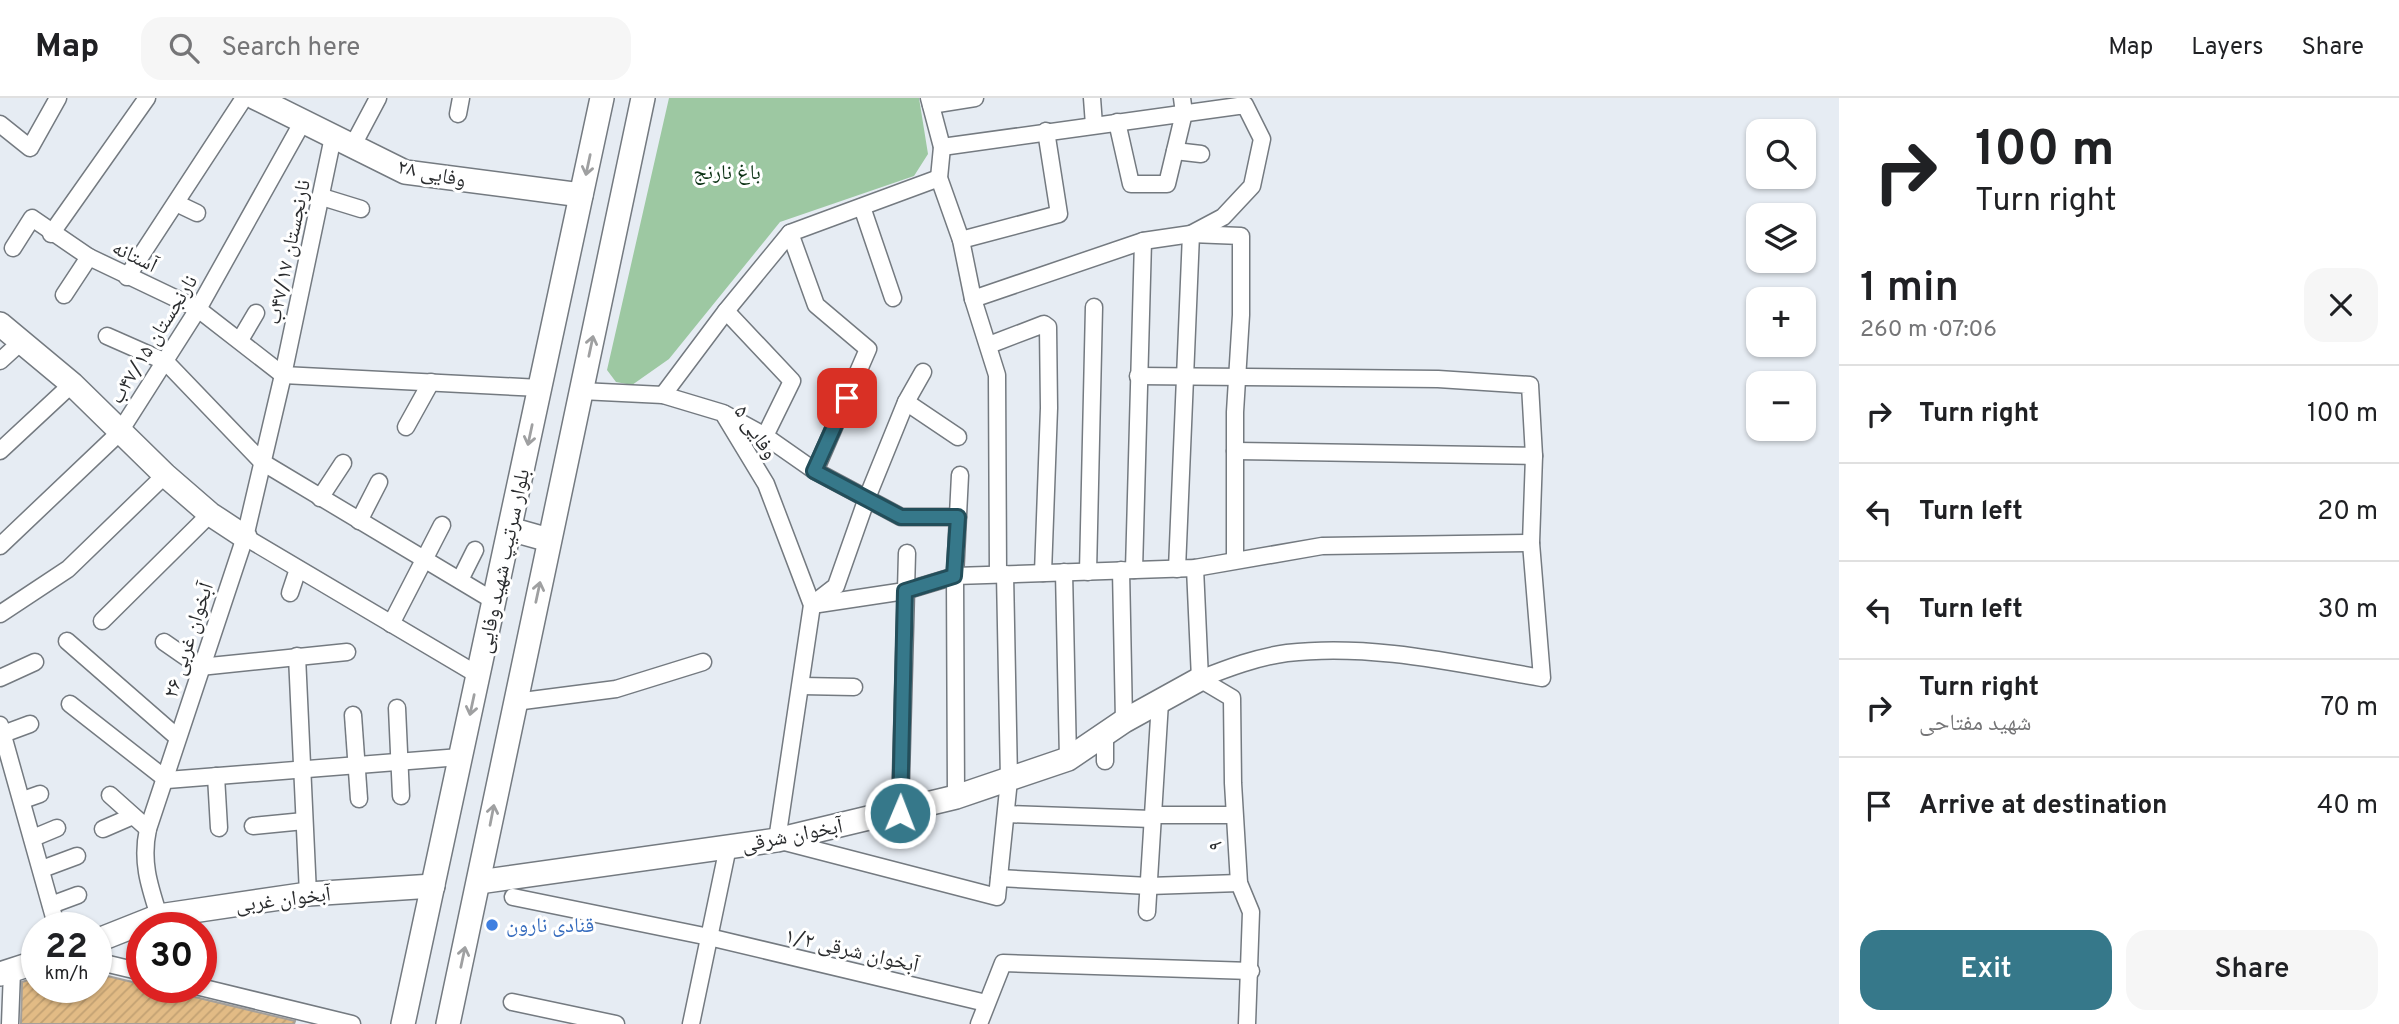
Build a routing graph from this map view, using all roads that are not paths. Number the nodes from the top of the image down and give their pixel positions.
1 (58, 98) edge
2 (148, 98) edge
3 (244, 98) edge
4 (256, 98) edge
5 (378, 98) edge
6 (602, 98) edge
7 (643, 98) edge
8 (975, 98) edge
9 (1092, 98) edge
10 (930, 102) edge
11 (1183, 105) edge
12 (1117, 122) junction
13 (302, 123) junction
14 (0, 124) edge
15 (1094, 125) junction
16 (1046, 131) junction
17 (343, 142) junction
18 (942, 147) junction
19 (1175, 151) junction
20 (1202, 154) dead end
21 (939, 177) junction
22 (581, 195) junction
23 (322, 197) junction
24 (176, 203) junction
25 (862, 207) junction
26 (361, 208) dead end
27 (197, 213) dead end
28 (790, 233) junction
29 (51, 234) junction
30 (1191, 234) junction
31 (961, 240) junction
32 (1143, 241) junction
33 (13, 248) dead end
34 (89, 257) junction
35 (127, 277) junction
36 (64, 295) dead end
37 (892, 298) dead end
38 (972, 299) junction
39 (1094, 307) dead end
40 (198, 309) junction
41 (726, 311) junction
42 (256, 313) dead end
43 (0, 324) edge
44 (107, 336) dead end
45 (240, 340) junction
46 (22, 341) junction
47 (989, 345) junction
48 (0, 362) edge
49 (166, 362) junction
50 (923, 372) dead end
51 (283, 375) junction
52 (1185, 375) junction
53 (1237, 375) junction
54 (1138, 376) junction
55 (431, 382) junction
56 (72, 383) junction
57 (540, 388) junction
58 (581, 391) junction
59 (663, 395) junction
60 (906, 402) junction
61 (723, 413) junction
62 (406, 427) dead end
63 (119, 433) junction
64 (765, 436) junction
65 (958, 438) dead end
66 (0, 451) edge
67 (1235, 452) junction
68 (1534, 456) junction
69 (262, 462) junction
70 (343, 463) dead end
71 (814, 471) junction
72 (165, 475) junction
73 (960, 475) dead end
74 (379, 482) dead end
75 (320, 498) junction
76 (867, 498) junction
77 (210, 514) junction
78 (958, 517) junction
79 (359, 521) junction
80 (442, 525) dead end
81 (510, 529) junction
82 (245, 537) junction
83 (549, 540) junction
84 (1531, 544) junction
85 (0, 546) edge
86 (475, 550) dead end
87 (907, 553) dead end
88 (424, 559) junction
89 (1235, 560) junction
90 (1195, 568) junction
91 (298, 569) junction
92 (1177, 569) junction
93 (1127, 570) junction
94 (1064, 572) junction
95 (1088, 572) junction
96 (1043, 573) junction
97 (1001, 574) junction
98 (954, 576) junction
99 (460, 580) junction
100 (905, 591) junction
101 (290, 593) dead end
102 (494, 601) junction
103 (812, 605) junction
104 (0, 614) edge
105 (102, 621) dead end
106 (391, 624) junction
107 (67, 642) dead end
108 (164, 642) dead end
109 (347, 652) dead end
110 (297, 656) junction
111 (35, 662) dead end
112 (703, 662) dead end
113 (200, 667) junction
114 (478, 675) junction
115 (0, 678) edge
116 (1200, 679) junction
117 (802, 686) junction
118 (854, 687) dead end
119 (515, 702) junction
120 (1160, 702) junction
121 (71, 704) dead end
122 (397, 708) dead end
123 (353, 715) dead end
124 (30, 724) dead end
125 (1115, 727) junction
126 (1, 729) edge
127 (177, 737) junction
128 (460, 757) junction
129 (1068, 759) junction
130 (1105, 761) dead end
131 (398, 762) junction
132 (357, 765) junction
133 (302, 769) junction
134 (216, 776) junction
135 (167, 780) junction
136 (1009, 780) junction
137 (40, 794) dead end
138 (110, 795) dead end
139 (401, 796) dead end
140 (956, 797) junction
141 (359, 799) dead end
142 (23, 800) junction
143 (900, 813) junction
144 (1006, 814) junction
145 (1234, 815) junction
146 (133, 816) junction
147 (1153, 817) junction
148 (304, 821) junction
149 (253, 826) dead end
150 (57, 828) dead end
151 (219, 828) dead end
152 (103, 829) dead end
153 (148, 829) junction
154 (33, 838) junction
155 (777, 840) junction
156 (728, 847) junction
157 (76, 856) dead end
158 (42, 869) junction
159 (999, 878) junction
160 (479, 882) junction
161 (1239, 883) junction
162 (433, 886) junction
163 (1149, 886) junction
164 (309, 894) junction
165 (78, 895) dead end
166 (513, 897) dead end
167 (51, 905) junction
168 (53, 912) edge
169 (158, 912) edge
170 (186, 912) edge
171 (1147, 912) dead end
172 (709, 937) junction
173 (1251, 971) junction
174 (6, 973) edge
175 (217, 991) edge
176 (512, 1002) dead end
177 (986, 1003) junction
178 (10, 1024) edge
179 (352, 1024) edge
180 (403, 1024) edge
181 (448, 1024) edge
182 (616, 1024) edge
183 (691, 1024) edge
184 (979, 1024) edge
185 (1247, 1024) edge

1 - 14 street
2 - 29 street
3 - 24 street
4 - 13 main road, وفایی ۲۸
5 - 17 street, نارنجستان ۴۷/۱۷ب
6 -> 22 main road, بلوار سرتیپ شهید وفایی
58 -> 7 main road, بلوار سرتیپ شهید وفایی
8 - 10 street
9 - 15 street
10 - 18 street
11 - 12 street
11 - 19 street
11 - 30 street
12 - 15 street
12 - 19 street
13 - 17 main road, وفایی ۲۸
13 - 40 street, نارنجستان ۴۷/۱۵ب
15 - 16 street
16 - 18 street
16 - 31 street
17 - 22 main road, وفایی ۲۸
17 - 23 street, نارنجستان ۴۷/۱۷ب
18 - 21 street
19 - 20 street
21 - 25 street
21 - 31 street
22 - 57 main road, بلوار سرتیپ شهید وفایی
23 - 26 street
23 - 51 street, نارنجستان ۴۷/۱۷ب
24 - 27 street
24 - 35 street
25 - 28 street
25 - 37 street
28 - 41 street
28 - 71 street
29 - 33 street, آستانه
29 - 34 street, آستانه
30 - 32 street
30 - 52 street
30 - 53 street
31 - 38 street
32 - 38 street
32 - 54 street
34 - 35 street, آستانه
34 - 36 street
35 - 40 street, آستانه
38 - 47 street
39 - 95 street
40 - 45 street, آستانه
40 - 49 street, نارنجستان ۴۷/۱۵ب
41 - 59 street
41 - 64 street
42 - 45 street
43 - 46 main road
44 - 49 street
45 - 51 street, آستانه
46 - 48 street
46 - 56 main road
47 - 96 street
47 - 97 street
49 - 63 street, نارنجستان ۴۷/۱۵ب
49 - 69 street
50 - 60 street
51 - 55 street
51 - 69 street, آبخوان غربی ۲۶
52 - 53 street
52 - 54 street
52 - 92 street
53 - 67 street
53 - 68 street
54 - 93 street
55 - 57 street
55 - 62 street
56 - 63 main road
56 - 66 street
57 -> 81 main road, بلوار سرتیپ شهید وفایی
58 - 59 street, وفایی ۵
58 - 83 main road, بلوار سرتیپ شهید وفایی
59 - 61 street, وفایی ۵
60 - 65 street
60 - 76 street
61 - 64 street
61 - 103 street, وفایی ۵
63 - 72 main road
63 - 85 street, نارنجستان ۴۷/۱۵ب
64 - 71 street
67 - 68 street
67 - 89 street
68 - 84 street
69 - 75 street
69 - 82 street, آبخوان غربی ۲۶
70 - 75 street
71 - 76 street
72 - 77 main road
72 - 104 street
73 - 78 street
74 - 79 street
75 - 79 street
76 - 78 street
76 - 103 street
77 - 82 main road
77 - 105 street
78 - 98 street
79 - 88 street
80 - 88 street
81 - 83 main road
81 - 102 main road, بلوار سرتیپ شهید وفایی
82 - 91 street
82 - 113 street, آبخوان غربی ۲۶
119 -> 83 main road, بلوار سرتیپ شهید وفایی
84 - 89 street
84 - 116 street
86 - 99 street
87 - 100 street
88 - 99 street
88 - 106 street
89 - 90 street
90 - 92 street
90 - 116 street
91 - 101 street
91 - 106 street
92 - 93 street
93 - 95 street
93 - 125 street
94 - 95 street
94 - 96 street
94 - 129 street
96 - 97 street
97 - 98 street
97 - 136 street
98 - 100 street
98 - 140 street
99 - 102 street
100 - 103 street
100 - 143 street
102 - 114 main road, بلوار سرتیپ شهید وفایی
103 - 117 street
106 - 114 street
107 - 127 street
108 - 113 street
109 - 110 street
110 - 113 street
110 - 133 street
111 - 115 street
112 - 119 street
113 - 127 street, آبخوان غربی ۲۶
114 -> 128 main road, بلوار سرتیپ شهید وفایی
116 - 120 main road, آبخوان شرقی
116 - 145 street, ۹
117 - 118 street
117 - 155 street
160 -> 119 main road, بلوار سرتیپ شهید وفایی
120 - 125 main road, آبخوان شرقی
120 - 147 street
121 - 135 street
122 - 131 street
123 - 132 street
124 - 126 street
125 - 129 main road, آبخوان شرقی
125 - 130 street
126 - 142 street
127 - 135 street, آبخوان غربی ۲۶
128 - 131 street
128 - 162 main road, بلوار سرتیپ شهید وفایی
129 - 136 main road, آبخوان شرقی
131 - 132 street
131 - 139 street
132 - 133 street
132 - 141 street
133 - 134 street
133 - 148 street
134 - 135 street
134 - 151 street
135 - 153 street, آبخوان غربی ۲۶
136 - 140 main road, آبخوان شرقی
136 - 144 street
137 - 142 street
138 - 146 street
140 - 143 main road, آبخوان شرقی
142 - 154 street
143 - 155 main road, آبخوان شرقی
144 - 147 street
144 - 159 street
145 - 147 street
145 - 161 street, ۹
146 - 152 street
146 - 153 street
147 - 163 street
148 - 149 street
148 - 164 street
150 - 154 street
153 - 169 street, آبخوان غربی ۲۶
154 - 158 street
155 - 156 main road, آبخوان شرقی
155 - 159 street
156 - 160 main road, آبخوان شرقی
156 - 172 street
157 - 158 street
158 - 167 street
159 - 163 street
181 -> 160 main road, بلوار سرتیپ شهید وفایی
161 - 163 street
161 - 173 street, ۹
162 - 164 main road, آبخوان غربی
162 - 180 main road, بلوار سرتیپ شهید وفایی
163 - 171 street
164 - 170 main road, آبخوان غربی
165 - 167 street
166 - 172 street, آبخوان شرقی ۱/۲
167 - 168 street
172 - 177 street, آبخوان شرقی ۱/۲
172 - 183 street
173 - 177 street
173 - 185 street, ۹
174 - 178 street
175 - 179 street
176 - 182 street
177 - 184 street

